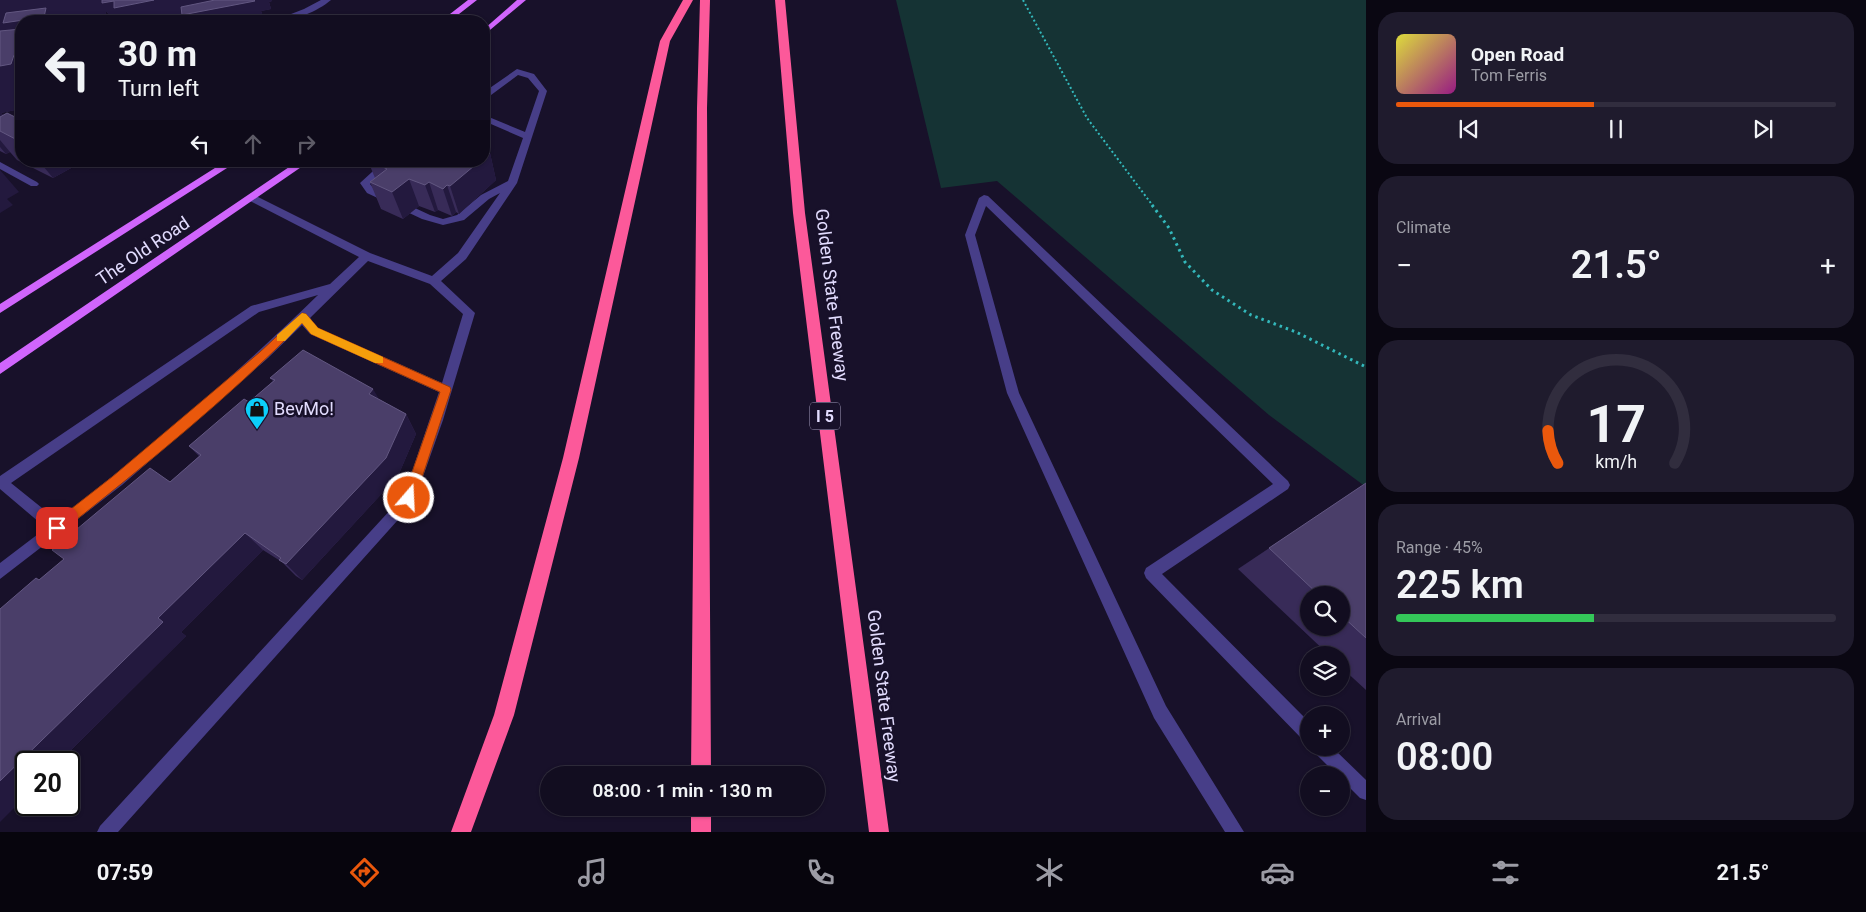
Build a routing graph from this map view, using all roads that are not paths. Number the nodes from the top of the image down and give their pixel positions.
1 (327, 0) edge
2 (473, 0) edge
3 (522, 0) edge
4 (688, 0) edge
5 (705, 0) edge
6 (780, 0) edge
7 (295, 15) edge
8 (453, 15) edge
9 (490, 27) edge
10 (490, 92) edge
11 (490, 121) edge
12 (528, 137) junction
13 (0, 165) edge
14 (224, 167) edge
15 (296, 167) edge
16 (383, 167) edge
17 (34, 184) dead end
18 (512, 184) junction
19 (252, 198) junction
20 (366, 256) junction
21 (434, 281) junction
22 (331, 288) junction
23 (0, 309) edge
24 (302, 316) junction
25 (0, 368) edge
26 (446, 390) junction
27 (1, 483) edge
28 (57, 528) junction
29 (0, 572) edge
30 (1300, 725) edge
31 (1330, 756) edge
32 (701, 766) edge
33 (1366, 792) edge
34 (701, 816) edge
35 (106, 832) edge
36 (461, 832) edge
37 (701, 832) edge
38 (879, 832) edge
39 (1235, 832) edge

1 - 7 lane
2 - 8 main road
3 - 9 main road
4 - 36 highway
5 - 32 highway
6 - 38 highway, Golden State Freeway / I 5
10 - 12 lane
11 - 12 lane
12 - 18 lane
13 - 17 lane
14 - 23 main road, The Old Road
15 - 19 main road, The Old Road
16 - 18 lane
18 - 21 lane
19 - 20 lane
19 - 25 main road, The Old Road
20 - 21 lane
20 - 22 lane
21 - 26 lane
22 - 24 lane
22 - 27 lane
24 - 26 lane
24 - 28 lane
26 - 35 lane
27 - 28 lane
28 - 29 lane
30 - 39 lane
31 - 33 lane
34 - 37 highway

